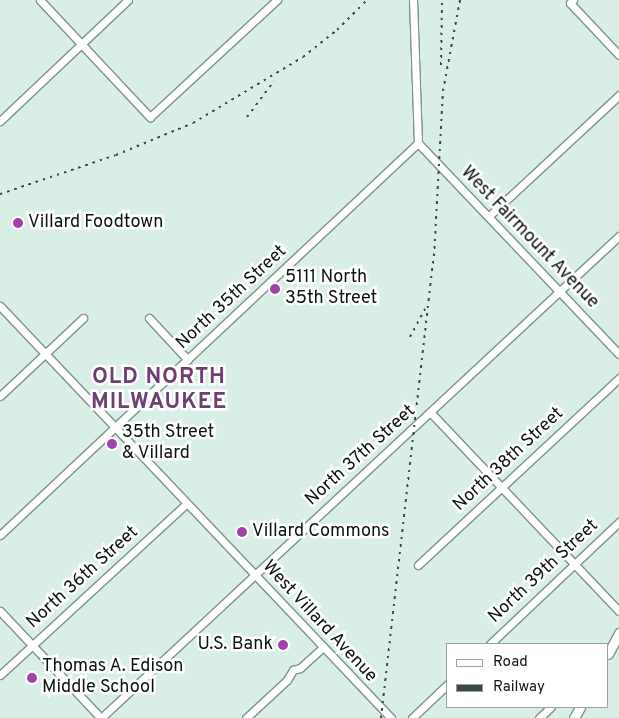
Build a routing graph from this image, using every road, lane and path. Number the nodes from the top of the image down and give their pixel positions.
1 (40, 0) edge
2 (128, 0) edge
3 (278, 0) edge
4 (413, 0) edge
5 (571, 2) edge
6 (81, 44) junction
7 (619, 55) edge
8 (619, 95) edge
9 (0, 120) edge
10 (418, 143) junction
11 (489, 216) junction
12 (619, 236) edge
13 (560, 292) junction
14 (0, 306) edge
15 (83, 318) dead end
16 (149, 318) dead end
17 (46, 354) junction
18 (619, 354) edge
19 (188, 360) junction
20 (619, 378) edge
21 (0, 396) edge
22 (431, 413) junction
23 (115, 429) junction
24 (502, 489) junction
25 (186, 504) junction
26 (619, 522) edge
27 (0, 535) edge
28 (574, 564) junction
29 (418, 565) dead end
30 (254, 574) junction
31 (0, 611) edge
32 (619, 611) edge
33 (619, 633) edge
34 (491, 643) edge
35 (32, 644) junction
36 (323, 647) junction
37 (609, 652) edge
38 (0, 674) edge
39 (446, 686) edge
40 (550, 708) edge
41 (101, 718) edge
42 (246, 718) edge
43 (390, 718) edge
44 (412, 718) edge
45 (539, 718) edge

1 - 6 street
2 - 6 street
3 - 6 street
4 - 10 street
5 - 7 street
6 - 9 street
8 - 11 street
10 - 11 street, West Fairmount Avenue
10 - 19 street, North 35th Street
11 - 13 street, West Fairmount Avenue
12 - 13 street, North 37th Street
13 - 18 street, West Fairmount Avenue
13 - 22 street, North 37th Street
14 - 17 street, West Villard Avenue
15 - 17 street
16 - 19 street
17 - 21 street
17 - 23 street, West Villard Avenue
19 - 23 street, North 35th Street
20 - 24 street, North 38th Street
22 - 24 street
22 - 30 street, North 37th Street
23 - 25 street, West Villard Avenue
23 - 27 street, North 35th Street
24 - 28 street
24 - 29 street, North 38th Street
25 - 30 street, West Villard Avenue
25 - 35 street, North 36th Street
26 - 28 street, North 39th Street
28 - 32 street
28 - 34 street, North 39th Street
30 - 36 street, West Villard Avenue
30 - 41 street, North 37th Street
31 - 35 street
33 - 37 main road
35 - 38 street, North 36th Street
35 - 41 street
36 - 42 street
36 - 43 street, West Villard Avenue
39 - 44 street
40 - 45 street

